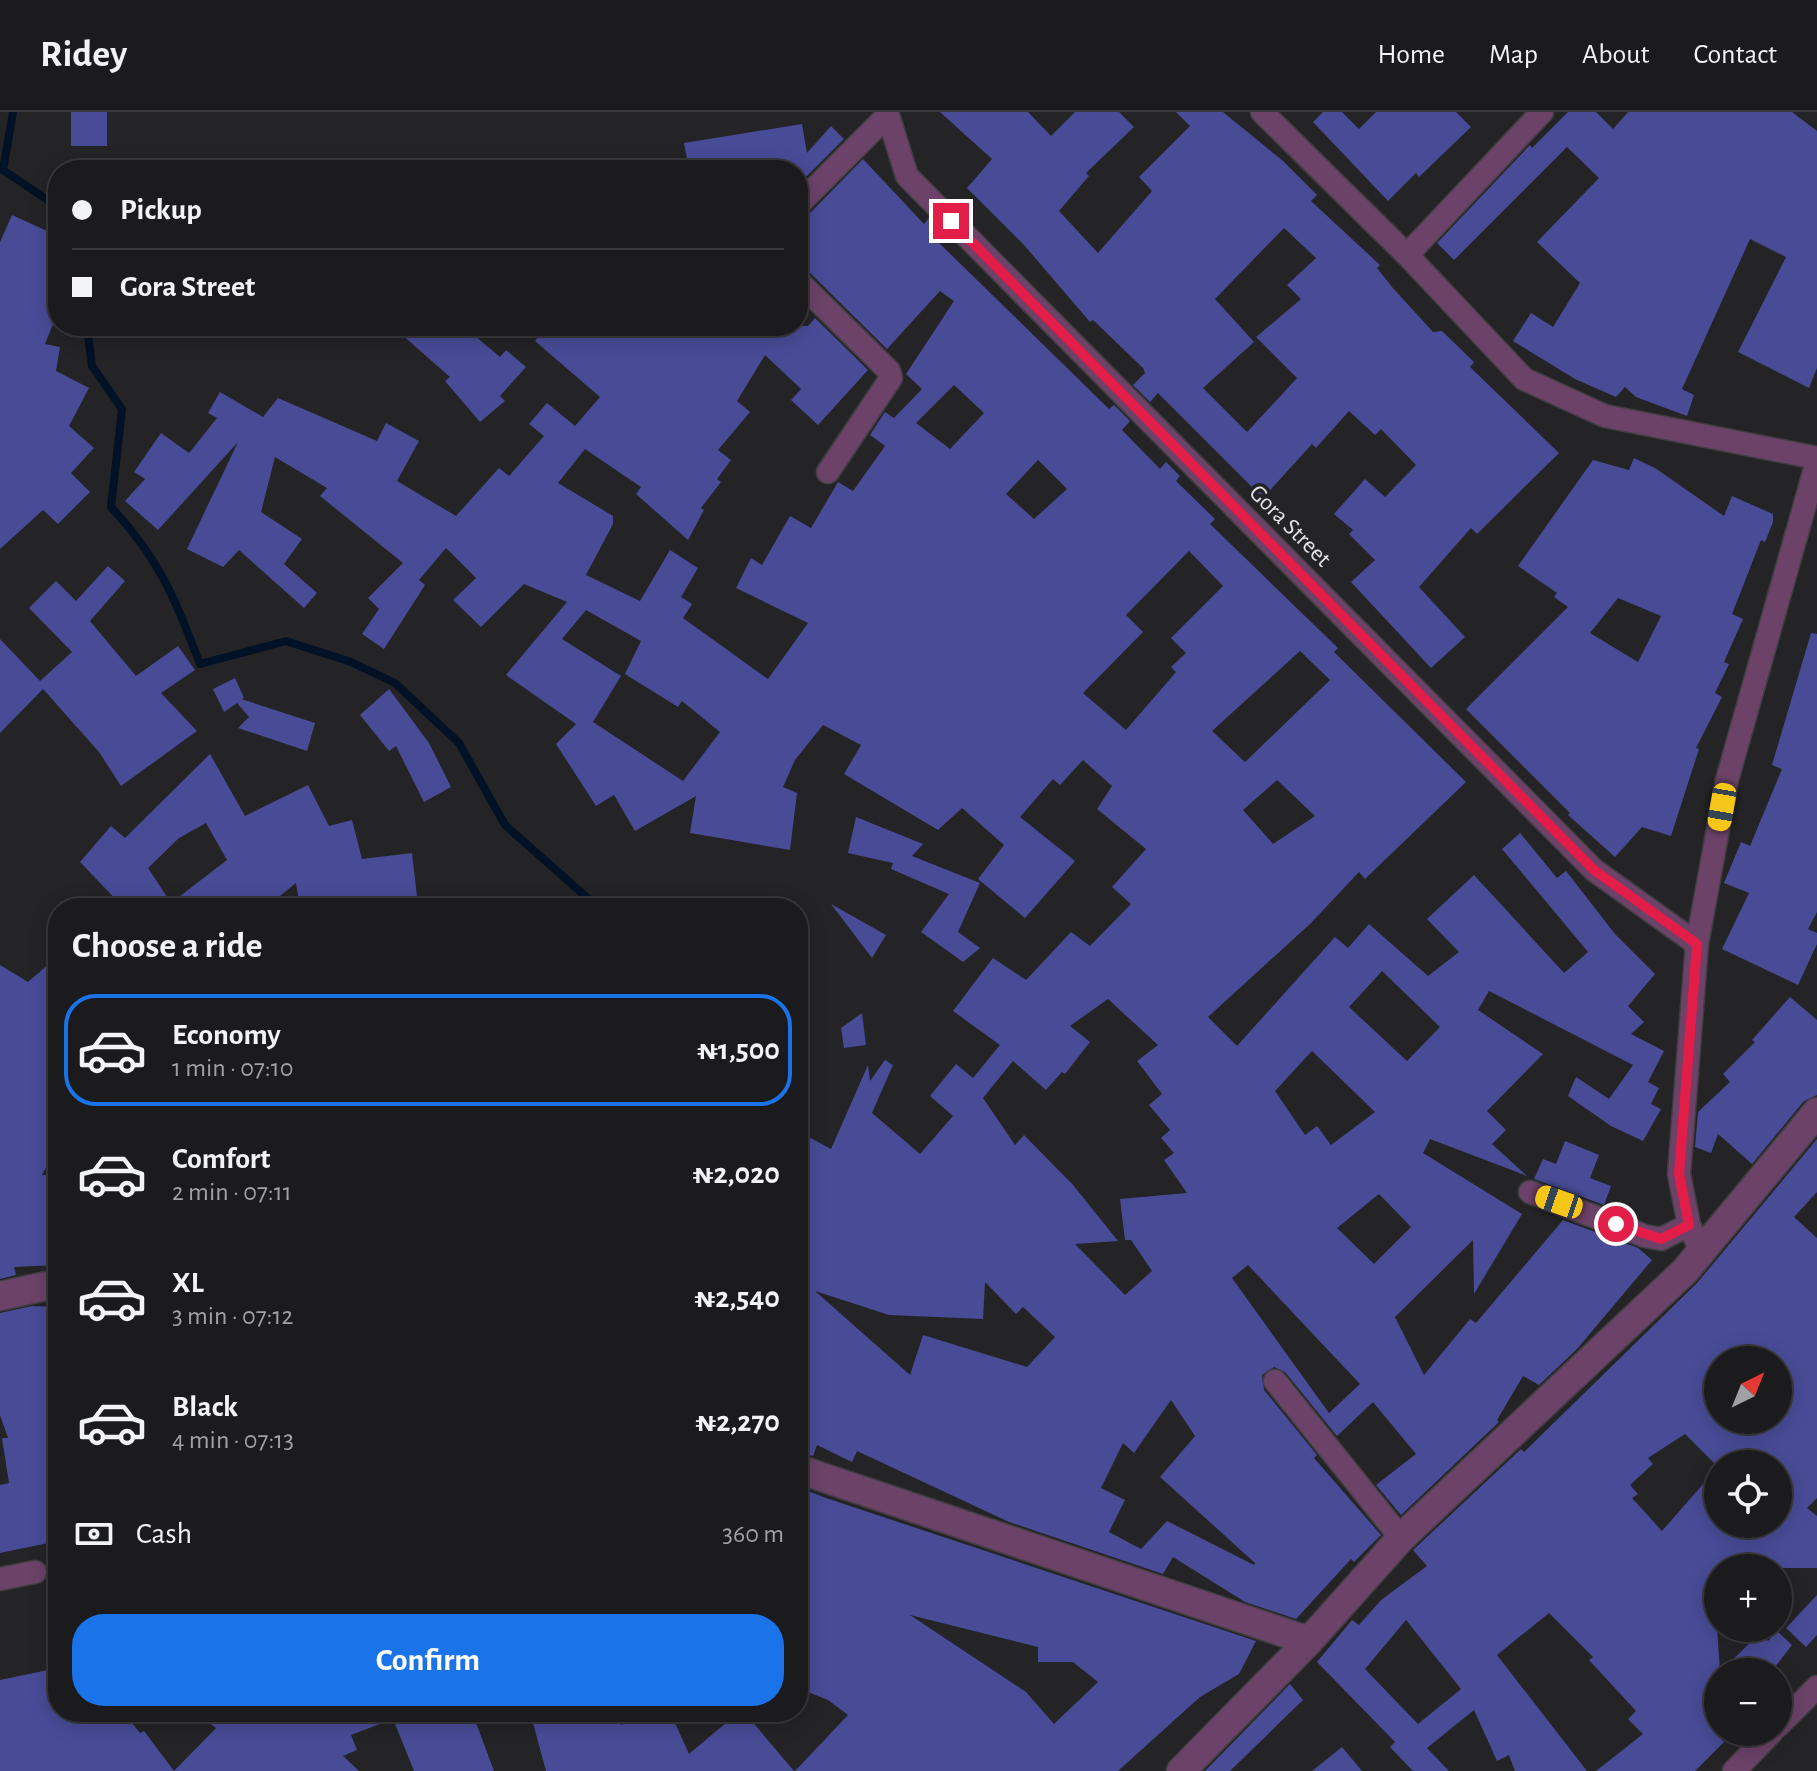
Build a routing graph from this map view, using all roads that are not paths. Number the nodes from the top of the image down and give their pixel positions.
1 (1262, 112) edge
2 (1542, 112) edge
3 (887, 114) edge
4 (808, 195) edge
5 (1407, 255) junction
6 (808, 291) edge
7 (1817, 460) edge
8 (828, 472) dead end
9 (1697, 944) junction
10 (1817, 1112) edge
11 (1530, 1192) dead end
12 (1689, 1225) junction
13 (1701, 1251) junction
14 (48, 1286) edge
15 (0, 1296) edge
16 (1275, 1381) dead end
17 (808, 1472) edge
18 (1401, 1538) junction
19 (35, 1572) dead end
20 (0, 1579) edge
21 (1309, 1641) junction
22 (1817, 1687) edge
23 (1792, 1712) edge
24 (1758, 1746) edge
25 (1181, 1771) edge
26 (1734, 1771) edge

1 - 5 street
2 - 5 street
3 - 4 street
3 - 9 street, Gora Street
5 - 7 street
6 - 8 street
7 - 9 street
9 - 12 street
10 - 13 street
11 - 12 street
12 - 13 street
13 - 18 street
14 - 15 street
16 - 18 street
17 - 21 street
18 - 21 street
19 - 20 street
21 - 25 street
22 - 23 street
24 - 26 street

